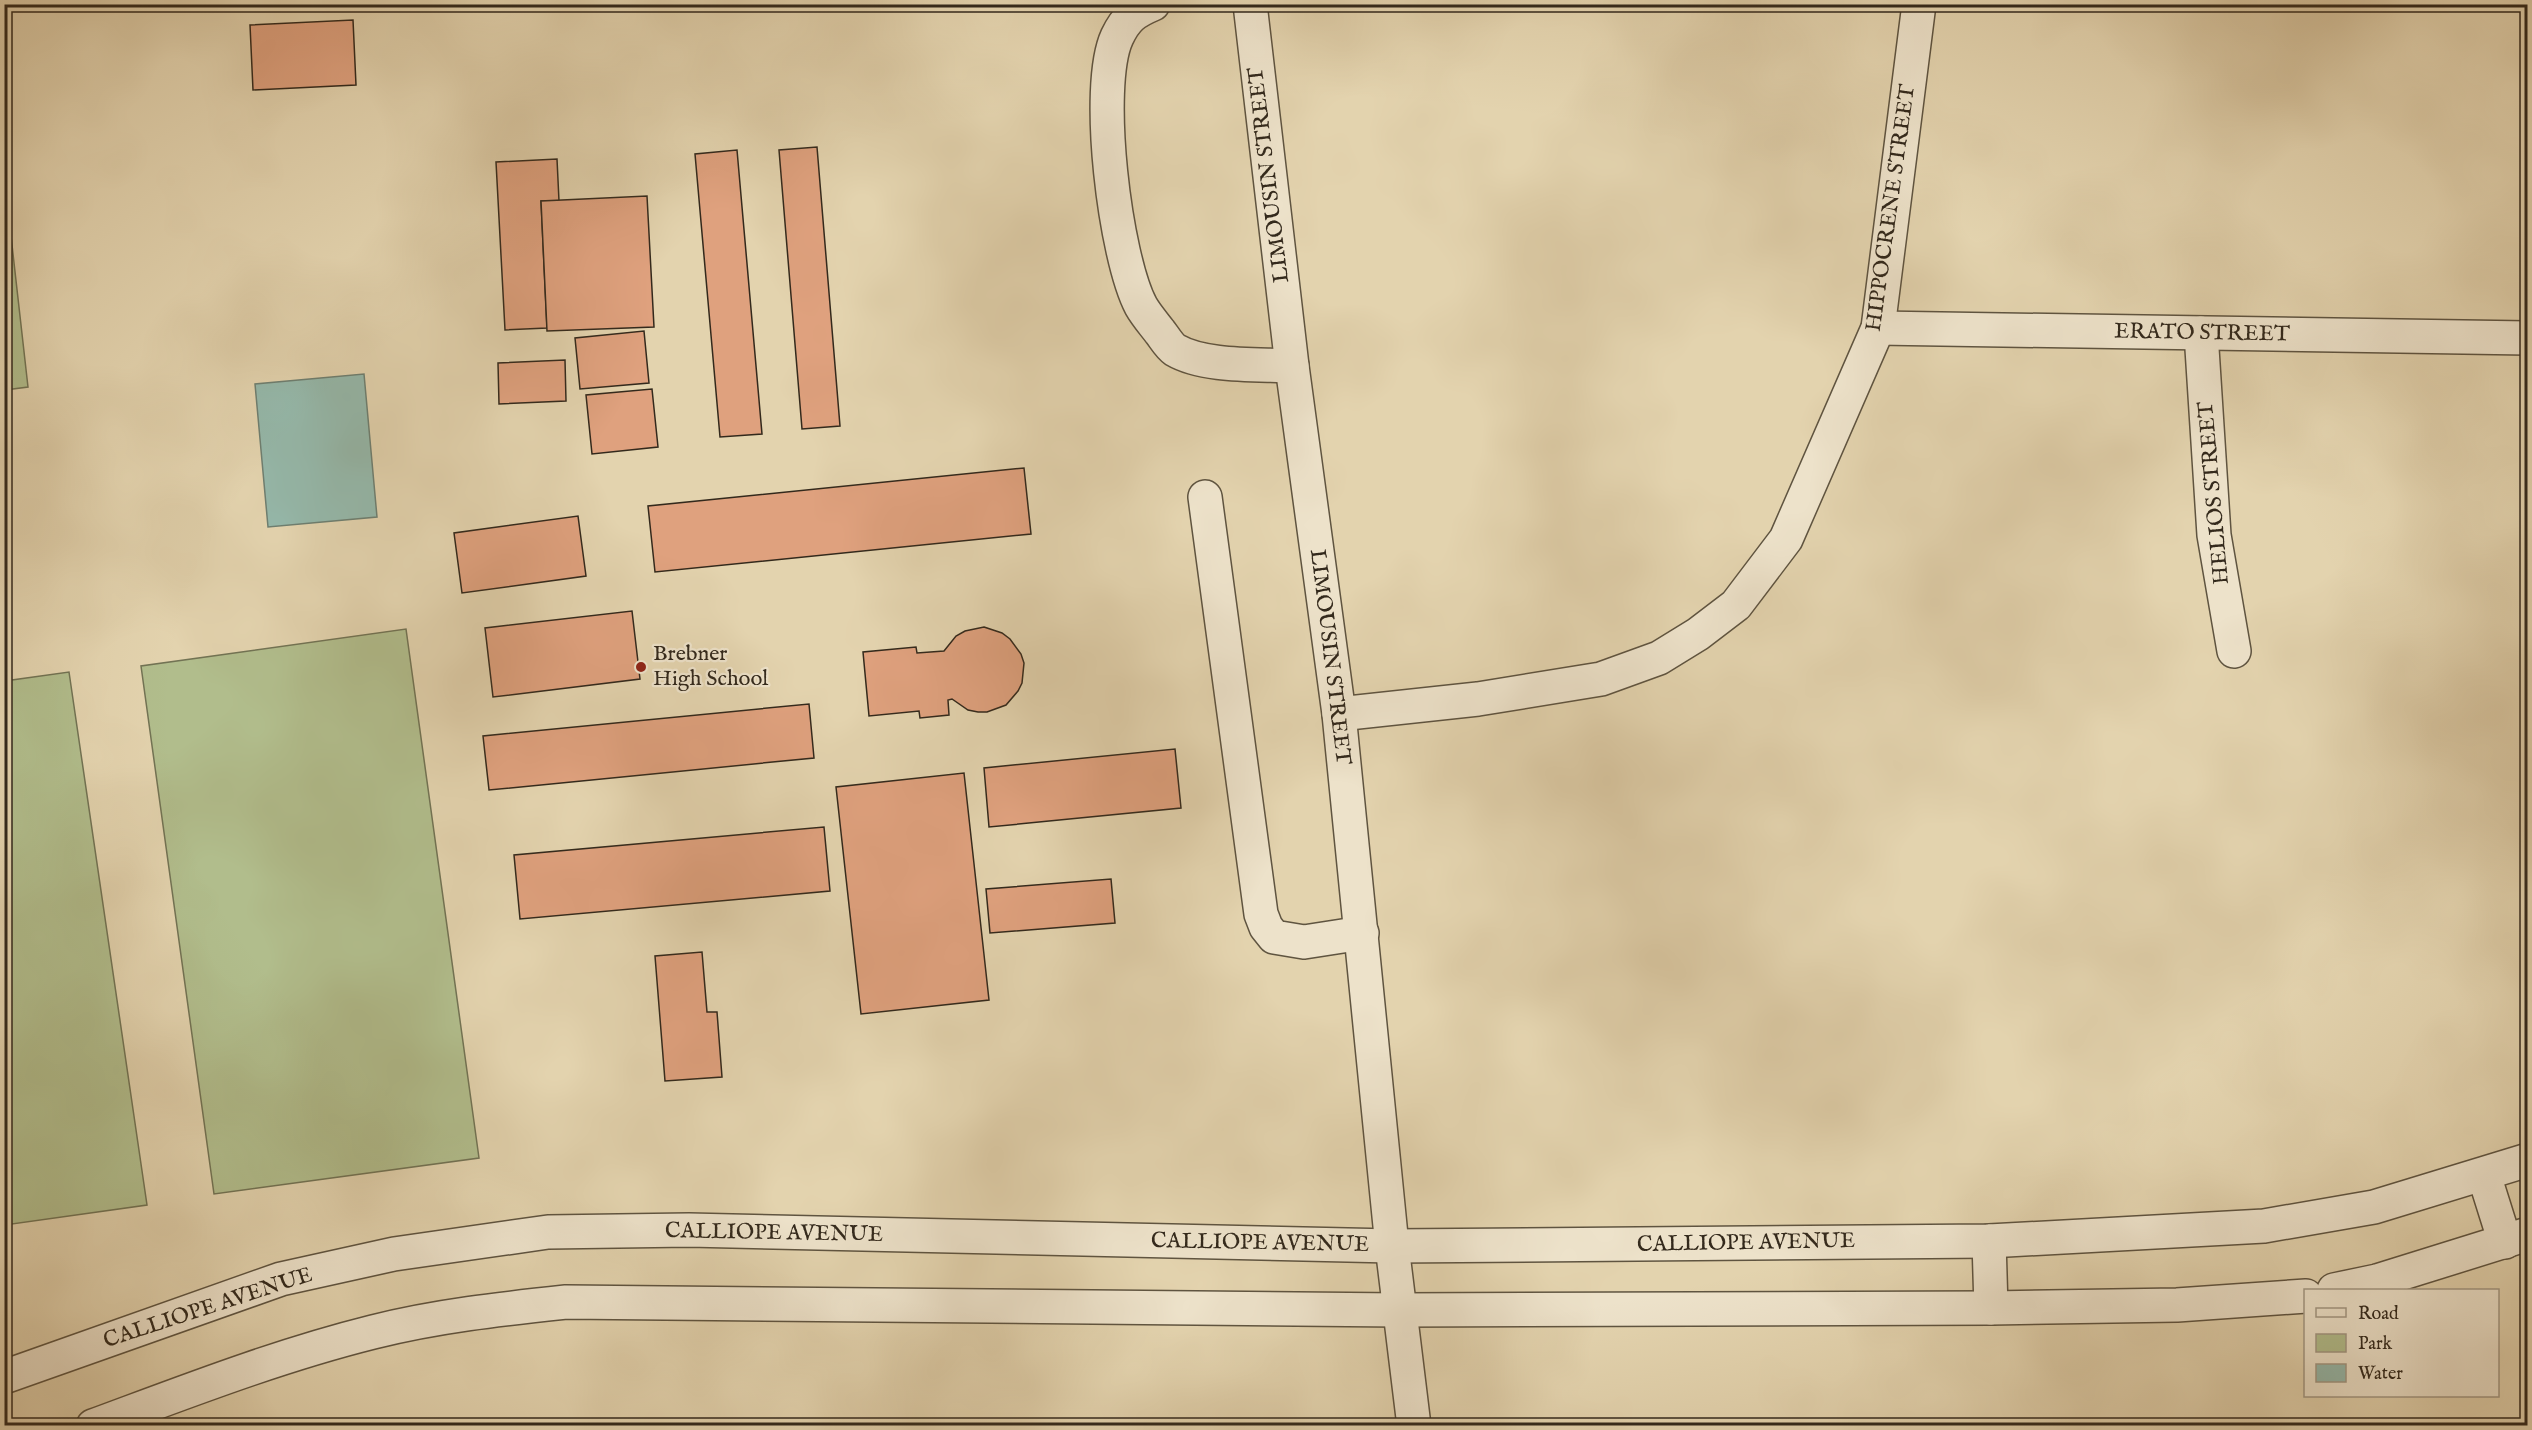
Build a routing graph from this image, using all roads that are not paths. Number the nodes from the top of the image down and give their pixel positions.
1 (1153, 4) edge
2 (1250, 4) edge
3 (1919, 4) edge
4 (1878, 328) junction
5 (2201, 333) junction
6 (2528, 338) edge
7 (1292, 366) junction
8 (1206, 497) dead end
9 (2234, 651) dead end
10 (1339, 714) junction
11 (1362, 933) junction
12 (2528, 1160) edge
13 (2484, 1175) junction
14 (2516, 1238) edge
15 (1989, 1241) junction
16 (1392, 1246) junction
17 (2339, 1289) edge
18 (2304, 1296) edge
19 (1991, 1308) junction
20 (1400, 1310) junction
21 (4, 1377) edge
22 (93, 1425) edge
23 (1414, 1425) edge

1 - 7 street
2 - 7 street, LIMOUSIN STREET
3 - 4 street, HIPPOCRENE STREET
4 - 5 street, ERATO STREET
4 - 10 street, HIPPOCRENE STREET
5 - 6 street, ERATO STREET
5 - 9 street, HELIOS STREET
7 - 10 street, LIMOUSIN STREET
8 - 11 street
10 - 11 street, LIMOUSIN STREET
11 - 16 street, LIMOUSIN STREET
12 - 13 street, CALLIOPE AVENUE
13 - 14 street
13 - 15 street, CALLIOPE AVENUE
14 - 17 street
15 - 16 street, CALLIOPE AVENUE
15 - 19 street
16 - 20 street, LIMOUSIN STREET
16 - 21 street, CALLIOPE AVENUE
18 - 19 street
19 - 20 street
20 - 22 street
20 - 23 street, LIMOUSIN STREET

